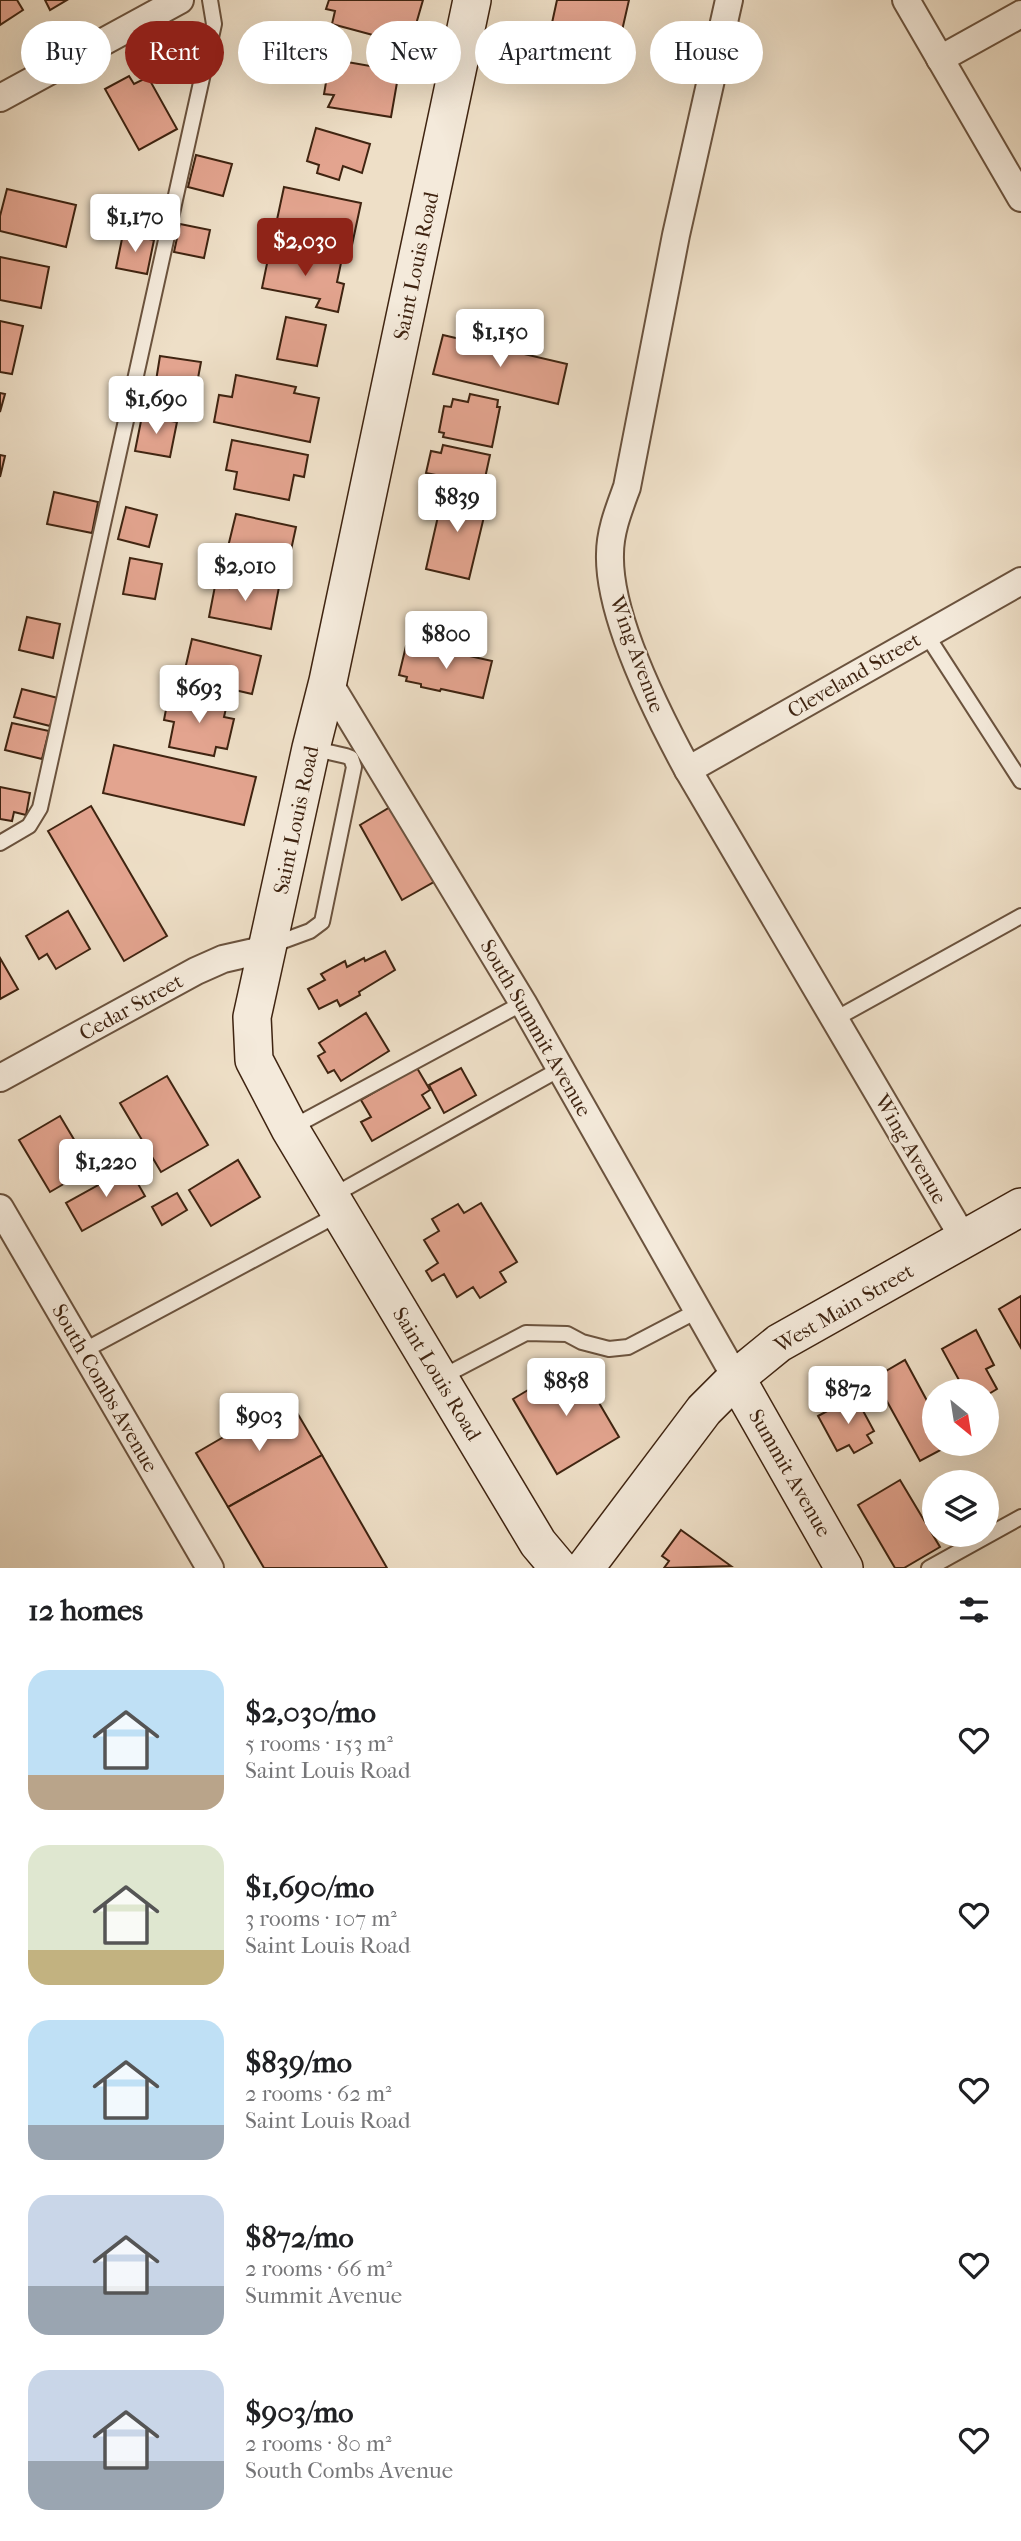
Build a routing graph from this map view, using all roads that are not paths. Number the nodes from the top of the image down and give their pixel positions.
1 (180, 0) edge
2 (210, 0) edge
3 (472, 0) edge
4 (729, 0) edge
5 (906, 0) edge
6 (1021, 13) edge
7 (940, 59) junction
8 (0, 98) edge
9 (1021, 198) edge
10 (1021, 581) edge
11 (926, 634) junction
12 (328, 681) junction
13 (688, 770) junction
14 (1021, 781) edge
15 (0, 843) edge
16 (1021, 916) edge
17 (267, 948) junction
18 (523, 1003) junction
19 (835, 1019) junction
20 (560, 1069) junction
21 (0, 1079) edge
22 (290, 1129) junction
23 (335, 1205) junction
24 (1021, 1207) edge
25 (0, 1208) edge
26 (964, 1239) junction
27 (697, 1311) junction
28 (83, 1352) junction
29 (440, 1378) junction
30 (736, 1378) junction
31 (1021, 1517) edge
32 (210, 1568) edge
33 (559, 1568) edge
34 (585, 1568) edge
35 (844, 1568) edge
36 (929, 1568) edge

1 - 8 street
2 - 15 lane
3 - 12 street, Saint Louis Road
4 - 13 street, Wing Avenue
5 - 7 street
6 - 7 street
7 - 9 street
10 - 11 street, Cleveland Street
11 - 13 street, Cleveland Street
11 - 14 lane
12 - 17 street, Saint Louis Road
12 - 18 street, South Summit Avenue
13 - 19 street, Wing Avenue
16 - 19 lane
17 - 21 street, Cedar Street
17 - 22 street, Saint Louis Road
18 - 20 street, South Summit Avenue
18 - 22 lane
19 - 26 street, Wing Avenue
20 - 23 lane
20 - 27 street, South Summit Avenue
22 - 23 street, Saint Louis Road
23 - 28 lane
23 - 29 street, Saint Louis Road
24 - 26 street, West Main Street
25 - 28 street, South Combs Avenue
26 - 30 street, West Main Street
27 - 29 lane
27 - 30 street, South Summit Avenue
28 - 32 street, South Combs Avenue
29 - 33 street, Saint Louis Road
30 - 34 street, West Main Street
30 - 35 street, Summit Avenue
31 - 36 lane

